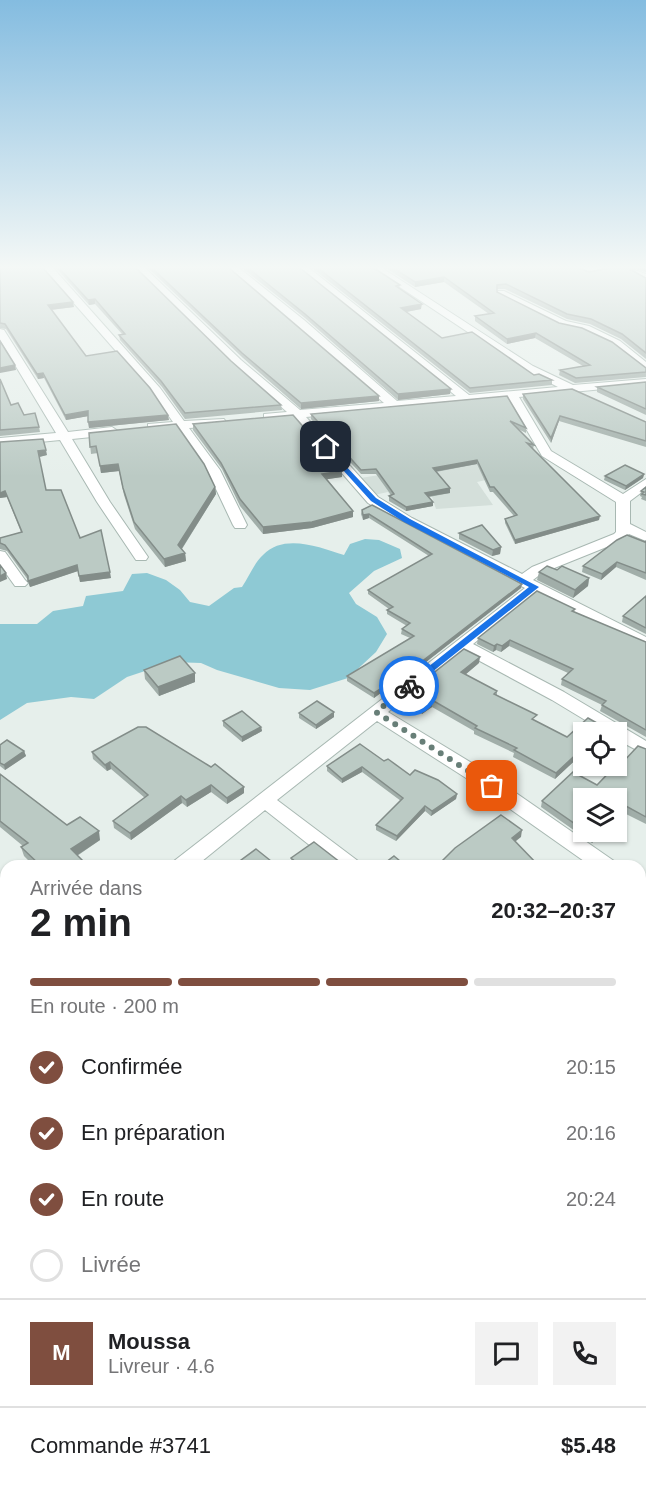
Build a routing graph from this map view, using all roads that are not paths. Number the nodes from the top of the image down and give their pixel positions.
1 (4, 338) edge
2 (110, 338) edge
3 (212, 338) edge
4 (318, 338) edge
5 (391, 338) edge
6 (483, 338) edge
7 (605, 338) edge
8 (646, 368) edge
9 (646, 382) edge
10 (569, 388) junction
11 (511, 393) junction
12 (466, 398) junction
13 (598, 401) edge
14 (394, 405) junction
15 (297, 414) junction
16 (256, 419) edge
17 (236, 421) edge
18 (181, 425) junction
19 (63, 435) junction
20 (0, 442) edge
21 (646, 483) edge
22 (623, 500) junction
23 (240, 525) dead end
24 (623, 526) junction
25 (646, 537) edge
26 (141, 557) dead end
27 (2, 560) edge
28 (20, 583) dead end
29 (530, 584) junction
30 (646, 643) edge
31 (462, 645) junction
32 (376, 712) junction
33 (646, 749) edge
34 (263, 799) junction
35 (188, 860) edge
36 (343, 860) edge
37 (598, 860) edge

1 - 19 street
2 - 18 street
3 - 15 street
4 - 14 street
5 - 12 street
6 - 10 street
7 - 8 street
9 - 10 street
10 - 11 street
10 - 13 street
11 - 12 street
11 - 22 street
12 - 14 street
14 - 15 street
15 - 16 street
15 - 29 street
17 - 18 street
18 - 19 street
18 - 23 street
19 - 20 street
19 - 26 street
21 - 22 street
22 - 24 street
24 - 25 street
24 - 29 street
27 - 28 street
29 - 30 street
29 - 31 street
31 - 32 street
31 - 33 street
32 - 34 street
32 - 37 street
34 - 35 street
34 - 36 street

